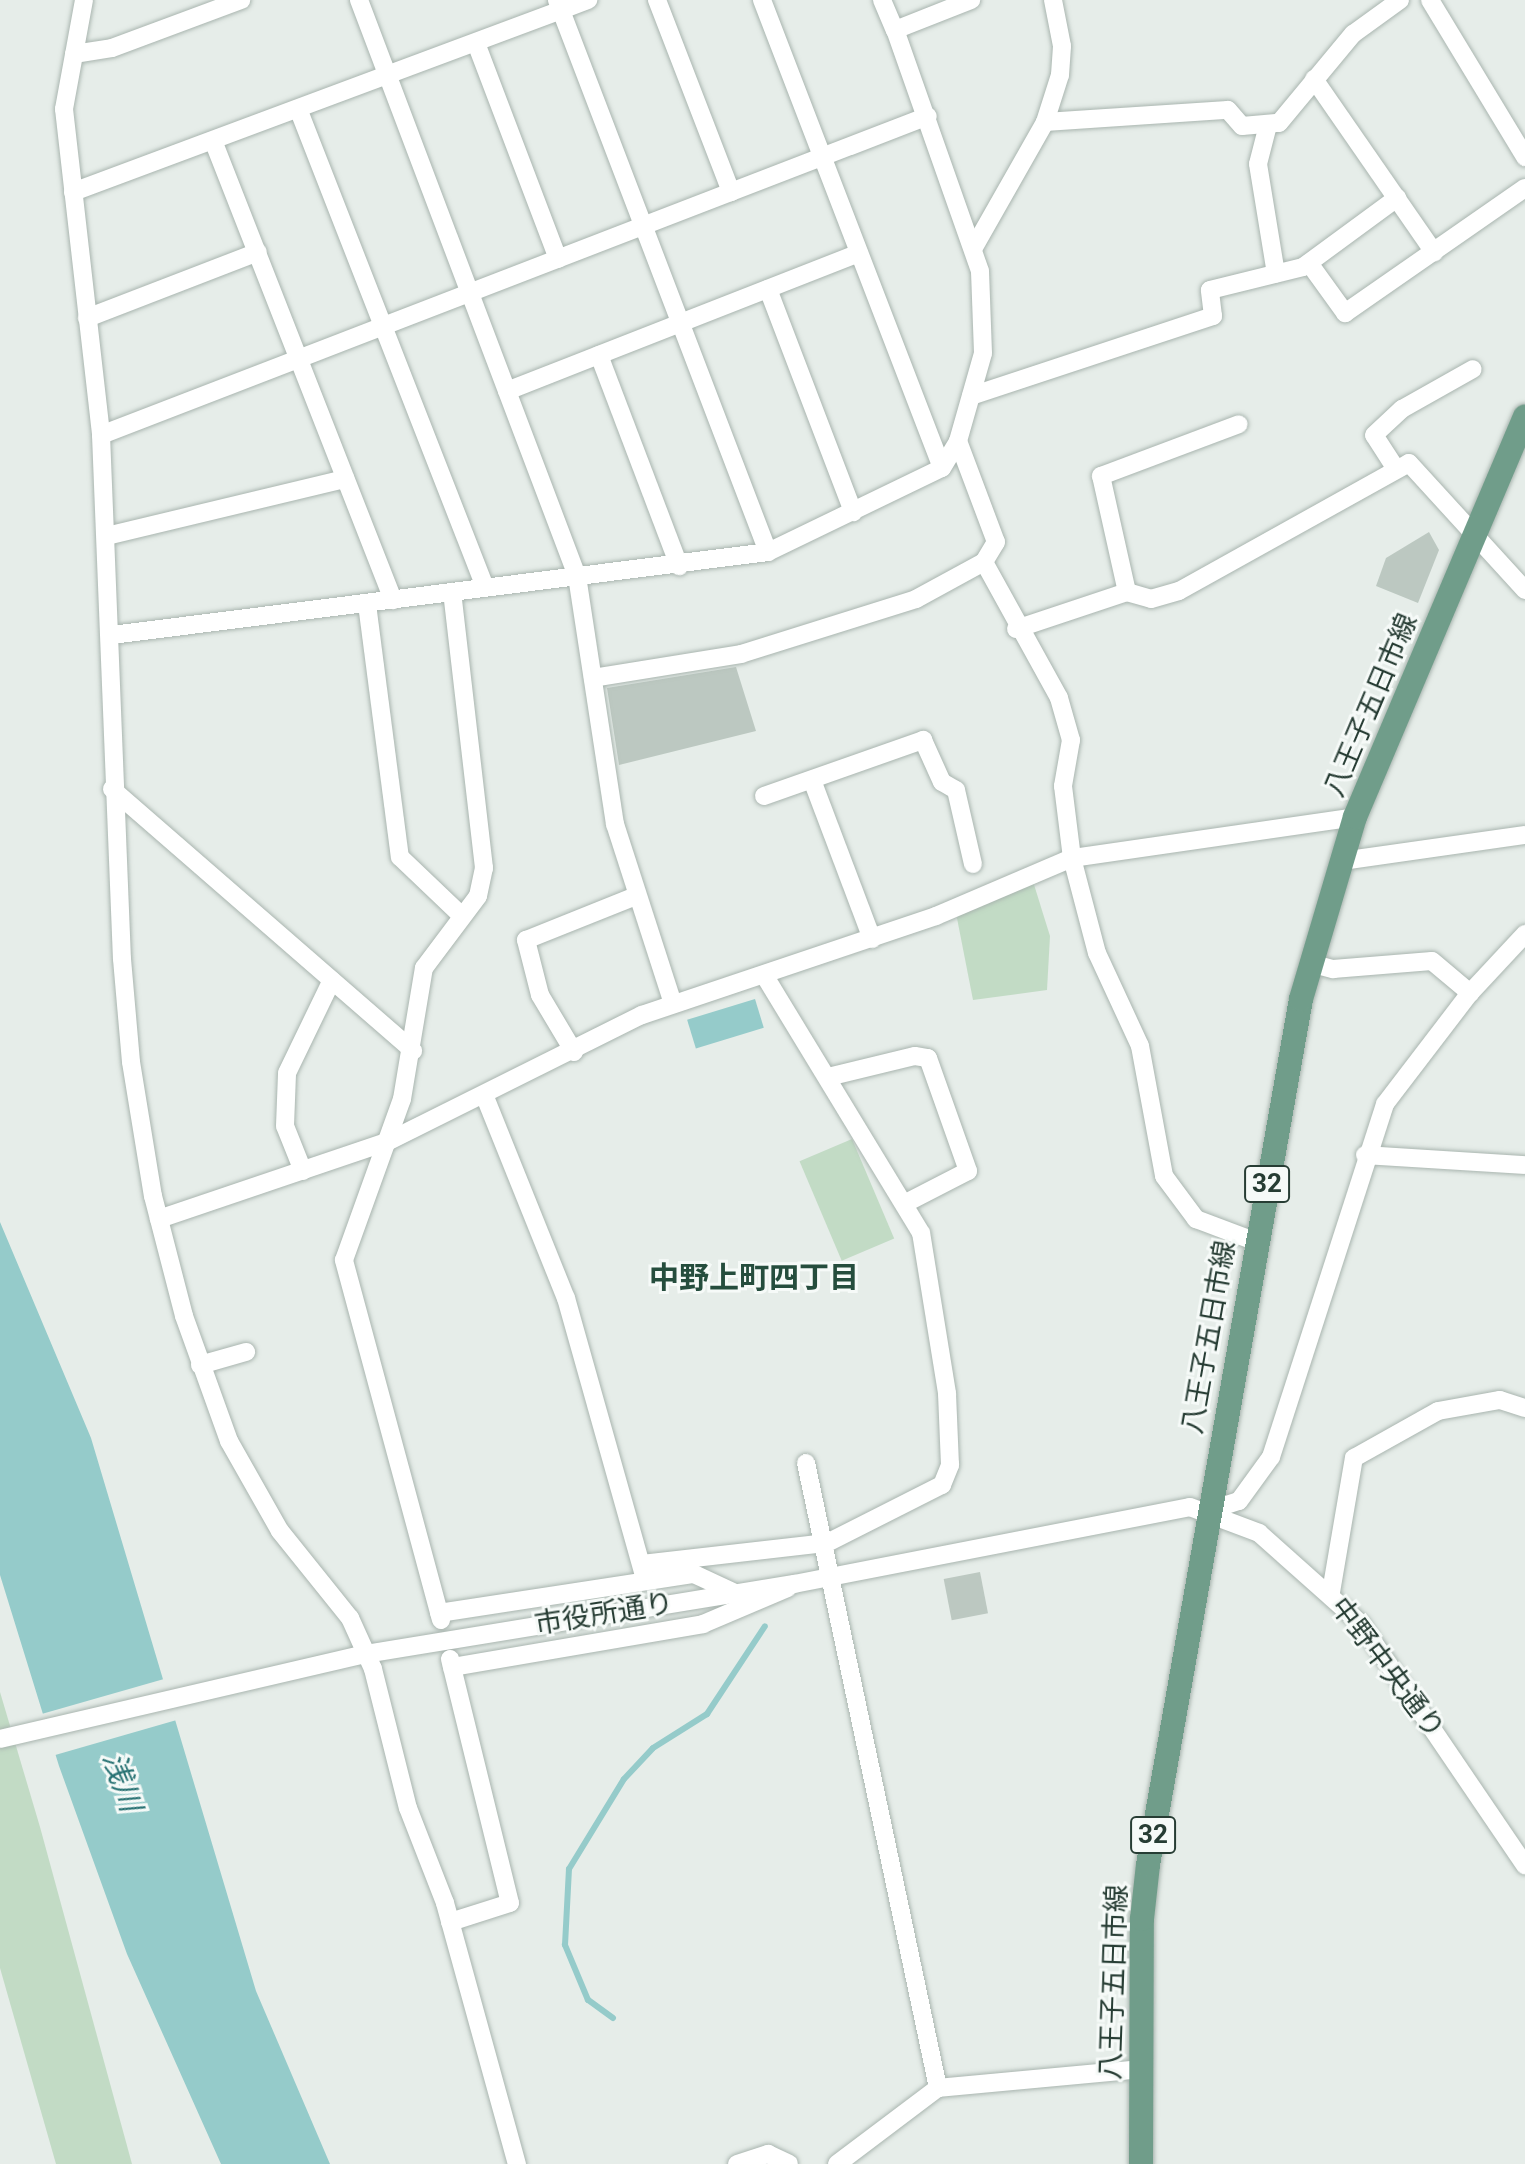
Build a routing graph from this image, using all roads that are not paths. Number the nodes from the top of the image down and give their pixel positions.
1 (84, 0) edge
2 (241, 0) edge
3 (359, 0) edge
4 (588, 0) edge
5 (657, 0) edge
6 (762, 0) edge
7 (882, 0) edge
8 (971, 0) edge
9 (1053, 0) edge
10 (1400, 0) edge
11 (1430, 0) edge
12 (559, 6) edge
13 (895, 30) junction
14 (476, 43) junction
15 (74, 54) junction
16 (388, 77) junction
17 (1314, 79) junction
18 (299, 111) junction
19 (928, 116) junction
20 (1045, 122) junction
21 (1268, 125) junction
22 (214, 143) junction
23 (823, 157) junction
24 (1525, 157) edge
25 (1525, 188) edge
26 (73, 192) junction
27 (731, 192) junction
28 (1397, 198) junction
29 (643, 226) junction
30 (973, 249) junction
31 (258, 252) junction
32 (1434, 252) junction
33 (859, 253) junction
34 (558, 259) junction
35 (1309, 263) junction
36 (1276, 274) junction
37 (768, 289) junction
38 (470, 293) junction
39 (87, 318) junction
40 (681, 323) junction
41 (383, 327) junction
42 (599, 355) junction
43 (300, 359) junction
44 (1473, 369) dead end
45 (507, 391) junction
46 (971, 396) junction
47 (1525, 417) edge
48 (1239, 424) dead end
49 (101, 435) junction
50 (958, 441) junction
51 (942, 468) junction
52 (1396, 469) junction
53 (345, 479) junction
54 (853, 512) junction
55 (107, 536) junction
56 (1474, 537) junction
57 (768, 552) junction
58 (984, 562) junction
59 (679, 566) junction
60 (577, 576) junction
61 (485, 587) junction
62 (1525, 590) edge
63 (452, 592) junction
64 (1127, 592) junction
65 (393, 600) junction
66 (367, 604) junction
67 (1016, 629) junction
68 (112, 635) junction
69 (593, 678) junction
70 (812, 780) junction
71 (112, 789) junction
72 (764, 796) dead end
73 (1355, 817) junction
74 (1525, 835) edge
75 (1072, 858) junction
76 (1342, 861) junction
77 (973, 864) dead end
78 (636, 896) junction
79 (461, 915) junction
80 (1525, 934) edge
81 (872, 939) junction
82 (1310, 963) junction
83 (764, 975) junction
84 (332, 980) junction
85 (1470, 993) junction
86 (673, 1004) junction
87 (413, 1051) junction
88 (574, 1052) junction
89 (828, 1077) junction
90 (485, 1097) junction
91 (387, 1142) junction
92 (1365, 1155) junction
93 (1525, 1165) edge
94 (303, 1171) junction
95 (906, 1203) junction
96 (159, 1219) junction
97 (1257, 1242) junction
98 (246, 1352) dead end
99 (200, 1365) junction
100 (1525, 1408) edge
101 (806, 1463) dead end
102 (1211, 1510) junction
103 (827, 1543) junction
104 (643, 1572) junction
105 (831, 1575) junction
106 (794, 1584) junction
107 (1331, 1592) junction
108 (735, 1593) junction
109 (361, 1655) junction
110 (0, 1739) edge
111 (1523, 1857) edge
112 (450, 1922) junction
113 (1141, 2069) junction
114 (938, 2088) junction
115 (517, 2164) edge
116 (737, 2164) edge
117 (789, 2164) edge
118 (837, 2164) edge
119 (1141, 2164) edge

1 - 15 street
2 - 15 street
3 - 16 street
4 - 12 street
5 - 27 street
6 - 23 street
7 - 13 street
8 - 13 street
9 - 20 street
10 - 17 street
11 - 24 street
12 - 14 street
12 - 29 street
13 - 19 street
14 - 16 street
14 - 34 street
15 - 26 street
16 - 18 street
16 - 38 street
17 - 21 street
17 - 28 street
18 - 22 street
18 - 41 street
19 - 23 street
19 - 30 street
20 - 21 street
20 - 30 street
21 - 36 street
22 - 26 street
22 - 31 street
23 - 27 street
23 - 33 street
25 - 32 street
26 - 39 street
27 - 29 street
28 - 32 street
28 - 35 street
29 - 34 street
29 - 40 street
30 - 46 street
31 - 39 street
31 - 43 street
32 - 35 street
33 - 37 street
33 - 51 street
34 - 38 street
35 - 36 street
36 - 46 street
37 - 40 street
37 - 54 street
38 - 41 street
38 - 45 street
39 - 49 street
40 - 42 street
40 - 57 street
41 - 43 street
41 - 61 street
42 - 45 street
42 - 59 street
43 - 49 street
43 - 53 street
44 - 52 street
45 - 60 street
46 - 50 street
47 - 56 main road, 八王子五日市線 / 32
48 - 64 street
49 - 55 street
50 - 51 street
50 - 58 street
51 - 54 street
52 - 56 street
52 - 64 street
53 - 55 street
53 - 65 street
54 - 57 street
55 - 68 street
56 - 62 street
56 - 73 main road, 八王子五日市線 / 32
57 - 59 street
58 - 67 street
58 - 69 street
59 - 60 street
60 - 61 street
60 - 69 street
61 - 63 street
63 - 65 street
63 - 79 street
64 - 67 street
65 - 66 street
66 - 68 street
66 - 79 street
67 - 75 street
68 - 71 street
69 - 78 street
70 - 72 street
70 - 77 street
70 - 81 street
71 - 84 street
71 - 96 street
73 - 75 street
73 - 76 main road, 八王子五日市線 / 32
74 - 76 street
75 - 81 street
75 - 97 street
76 - 82 main road, 八王子五日市線 / 32
78 - 86 street
78 - 88 street
79 - 87 street
80 - 85 street
81 - 83 street
82 - 85 street
82 - 97 main road, 八王子五日市線 / 32
83 - 86 street
83 - 89 street
84 - 87 street
84 - 94 street
85 - 92 street
86 - 88 street
87 - 91 street
88 - 90 street
89 - 95 street
89 - 95 street
90 - 91 street
90 - 104 street
91 - 94 street
91 - 104 street
92 - 93 street
92 - 102 street
94 - 96 street
95 - 103 street
96 - 99 street
97 - 102 main road, 八王子五日市線 / 32
98 - 99 street
99 - 109 street
100 - 107 street
101 - 103 street
102 - 105 street, 市役所通り
102 - 107 street, 中野中央通り
102 - 113 main road, 八王子五日市線 / 32
103 - 104 street
103 - 105 street
104 - 108 street
105 - 106 street, 市役所通り
105 - 114 street
106 - 108 street, 市役所通り
106 - 112 street
107 - 111 street, 中野中央通り
108 - 109 street, 市役所通り
109 - 110 street, 市役所通り
109 - 112 street
112 - 115 street
113 - 114 street
113 - 119 main road, 八王子五日市線 / 32
114 - 118 street
116 - 117 street

